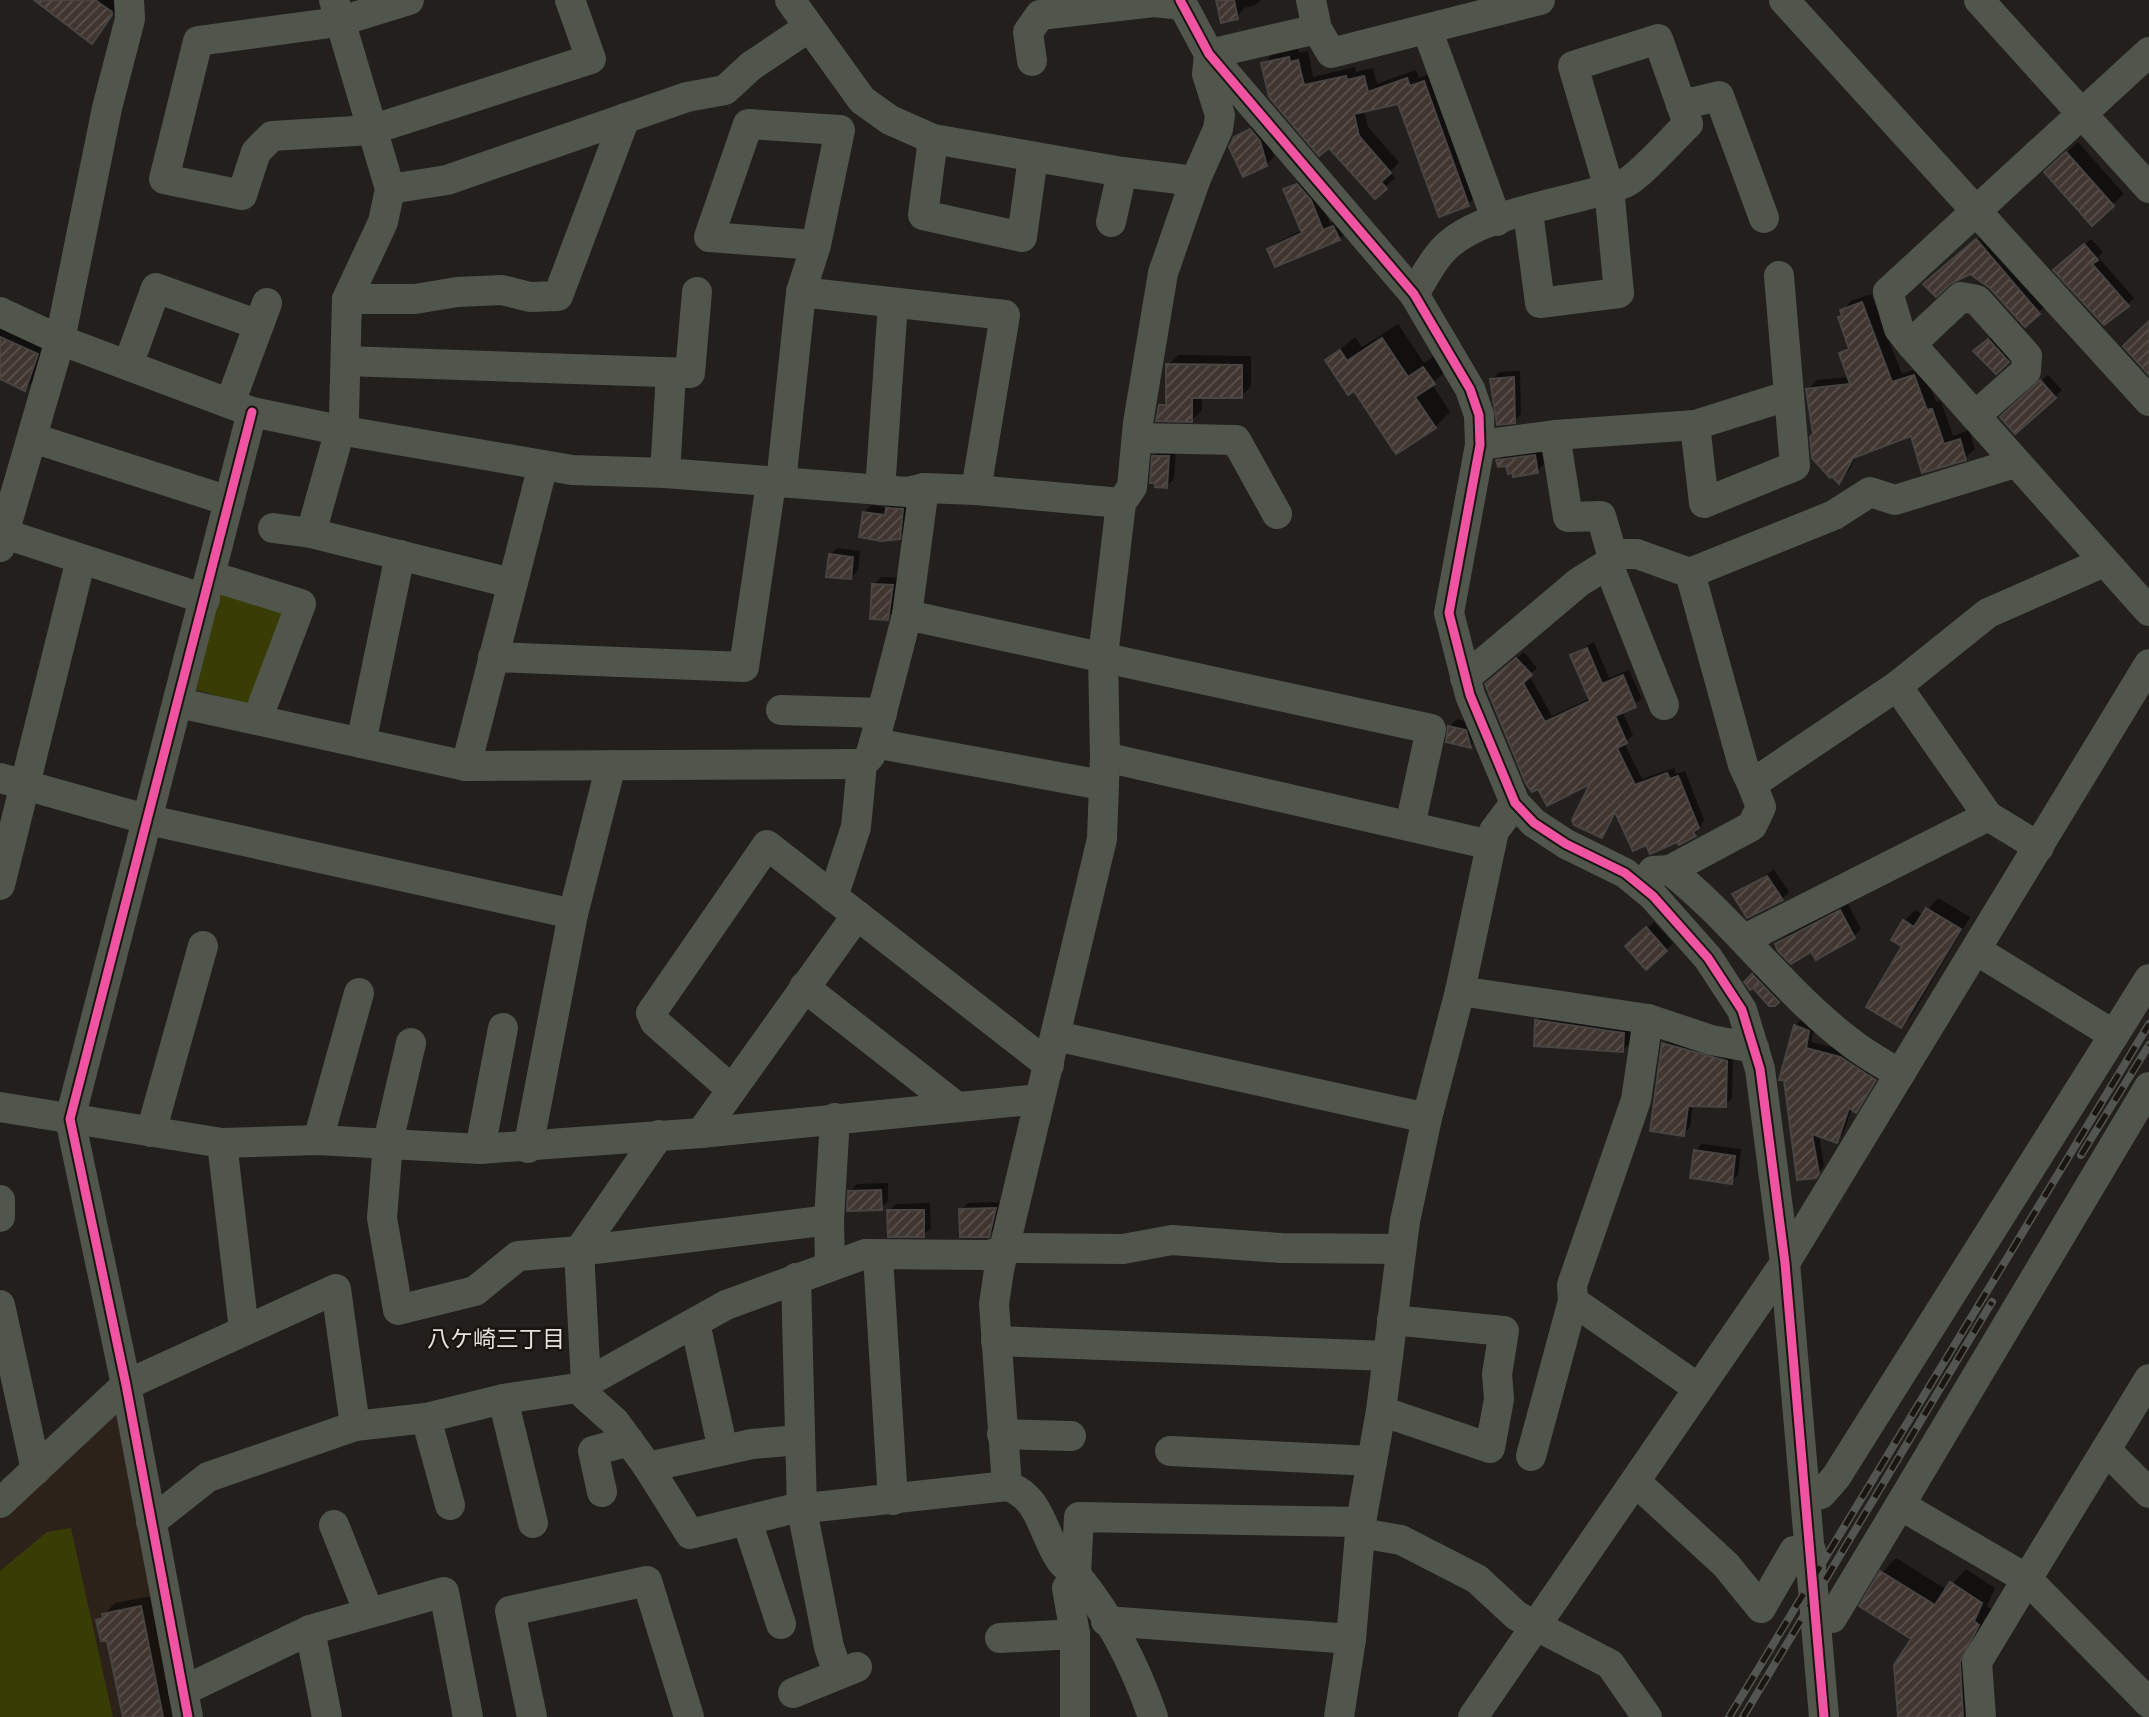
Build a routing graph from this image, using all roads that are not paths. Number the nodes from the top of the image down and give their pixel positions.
1 (129, 0) edge
2 (409, 0) edge
3 (570, 0) edge
4 (790, 0) edge
5 (1311, 0) edge
6 (1540, 0) edge
7 (1784, 0) edge
8 (1979, 0) edge
9 (1181, 3) edge
10 (336, 11) edge
11 (809, 27) junction
12 (1426, 29) junction
13 (1317, 30) junction
14 (2149, 52) edge
15 (1209, 54) junction
16 (1032, 61) dead end
17 (1681, 104) junction
18 (2080, 113) junction
19 (625, 118) junction
20 (371, 130) junction
21 (933, 139) junction
22 (1033, 157) junction
23 (1122, 172) junction
24 (1195, 181) junction
25 (1609, 188) junction
26 (2149, 188) edge
27 (390, 189) junction
28 (1975, 211) junction
29 (1528, 212) junction
30 (1764, 218) dead end
31 (1497, 221) junction
32 (1111, 222) dead end
33 (816, 244) junction
34 (1779, 276) dead end
35 (696, 292) dead end
36 (801, 292) junction
37 (1414, 294) junction
38 (347, 299) junction
39 (893, 303) junction
40 (0, 312) edge
41 (60, 340) junction
42 (1911, 345) junction
43 (346, 361) junction
44 (128, 365) junction
45 (671, 374) junction
46 (1787, 396) junction
47 (2149, 401) edge
48 (241, 407) junction
49 (1975, 416) junction
50 (1695, 425) junction
51 (340, 430) junction
52 (1555, 435) junction
53 (33, 438) junction
54 (1138, 438) junction
55 (1480, 445) junction
56 (2015, 463) junction
57 (543, 465) junction
58 (665, 473) junction
59 (776, 483) junction
60 (924, 488) junction
61 (880, 490) junction
62 (976, 490) junction
63 (229, 501) junction
64 (1121, 503) junction
65 (1277, 514) dead end
66 (273, 527) dead end
67 (311, 533) junction
68 (3, 540) edge
69 (400, 555) junction
70 (81, 559) junction
71 (1610, 559) junction
72 (2104, 562) junction
73 (1690, 573) junction
74 (511, 583) junction
75 (208, 587) junction
76 (2149, 611) edge
77 (907, 615) junction
78 (1103, 656) junction
79 (493, 657) junction
80 (2149, 664) edge
81 (1465, 678) junction
82 (1897, 685) junction
83 (179, 703) junction
84 (1664, 705) dead end
85 (781, 710) dead end
86 (882, 713) junction
87 (257, 720) junction
88 (361, 743) junction
89 (868, 753) junction
90 (611, 765) junction
91 (466, 766) junction
92 (1103, 771) junction
93 (13, 782) edge
94 (1752, 784) junction
95 (1515, 803) junction
96 (1988, 816) junction
97 (149, 820) junction
98 (1410, 826) junction
99 (1491, 845) junction
100 (2039, 847) junction
101 (1670, 870) junction
102 (1625, 873) junction
103 (0, 885) edge
104 (833, 897) junction
105 (573, 914) junction
106 (858, 915) junction
107 (1745, 939) junction
108 (203, 946) dead end
109 (1976, 950) junction
110 (2149, 979) edge
111 (804, 988) junction
112 (1460, 992) junction
113 (359, 993) dead end
114 (1648, 1018) junction
115 (503, 1028) dead end
116 (2114, 1035) junction
117 (1056, 1036) junction
118 (411, 1043) dead end
119 (1754, 1048) junction
120 (1049, 1065) junction
121 (1900, 1074) junction
122 (2149, 1087) edge
123 (731, 1089) junction
124 (1039, 1099) junction
125 (0, 1107) edge
126 (957, 1107) junction
127 (835, 1118) junction
128 (1427, 1118) junction
129 (70, 1119) junction
130 (151, 1132) junction
131 (701, 1133) junction
132 (659, 1135) junction
133 (318, 1140) junction
134 (388, 1142) junction
135 (222, 1143) junction
136 (528, 1147) junction
137 (480, 1149) junction
138 (0, 1200) edge
139 (0, 1217) edge
140 (829, 1220) junction
141 (1401, 1249) junction
142 (579, 1251) junction
143 (1004, 1251) junction
144 (878, 1256) junction
145 (1785, 1263) junction
146 (830, 1266) junction
147 (796, 1278) junction
148 (1573, 1301) junction
149 (0, 1305) edge
150 (1392, 1320) junction
151 (695, 1323) junction
152 (244, 1330) junction
153 (3, 1340) edge
154 (996, 1341) junction
155 (1388, 1356) junction
156 (2149, 1378) edge
157 (126, 1385) junction
158 (582, 1385) junction
159 (1698, 1388) junction
160 (503, 1399) junction
161 (1381, 1411) junction
162 (426, 1418) junction
163 (355, 1426) junction
164 (1002, 1434) junction
165 (1071, 1436) dead end
166 (800, 1440) junction
167 (629, 1441) junction
168 (723, 1450) junction
169 (2106, 1450) junction
170 (1170, 1451) dead end
171 (1531, 1456) dead end
172 (1372, 1461) junction
173 (649, 1467) junction
174 (36, 1470) junction
175 (1637, 1483) junction
176 (1007, 1486) junction
177 (602, 1492) dead end
178 (2149, 1493) edge
179 (1806, 1498) junction
180 (893, 1500) junction
181 (0, 1503) edge
182 (450, 1504) dead end
183 (1900, 1505) junction
184 (802, 1510) junction
185 (747, 1521) junction
186 (151, 1522) junction
187 (533, 1523) dead end
188 (334, 1525) dead end
189 (1361, 1527) junction
190 (1810, 1542) junction
191 (1076, 1574) junction
192 (2027, 1579) junction
193 (369, 1613) junction
194 (1107, 1621) junction
195 (781, 1623) dead end
196 (1536, 1625) junction
197 (1817, 1629) junction
198 (310, 1630) junction
199 (1074, 1634) junction
200 (1000, 1638) dead end
201 (1351, 1640) junction
202 (793, 1693) dead end
203 (2149, 1703) edge
204 (185, 1704) edge
205 (327, 1717) edge
206 (468, 1717) edge
207 (532, 1717) edge
208 (689, 1717) edge
209 (1075, 1717) edge
210 (1153, 1717) edge
211 (1339, 1717) edge
212 (1473, 1717) edge
213 (1647, 1717) edge
214 (1824, 1717) edge
215 (1981, 1717) edge

1 - 41 street
2 - 10 street
3 - 20 street
4 - 11 street
5 - 13 street
6 - 12 street
7 - 28 street
8 - 18 street
9 - 15 street
9 - 16 street
10 - 20 street
10 - 20 street
11 - 19 street
11 - 21 street
12 - 13 street
12 - 31 street
13 - 15 street
14 - 18 street
15 - 24 street
15 - 37 street
17 - 25 street
17 - 25 street
17 - 30 street
18 - 26 street
18 - 28 street
19 - 27 street
19 - 38 street
20 - 27 street
21 - 22 street
21 - 22 street
22 - 23 street
23 - 24 street
23 - 32 street
24 - 54 street
25 - 29 street
25 - 29 street
27 - 38 street
28 - 42 street
28 - 47 street
29 - 31 street
31 - 37 street
33 - 33 street
33 - 36 street
34 - 46 street
35 - 45 street
36 - 39 street
36 - 59 street
37 - 55 street
38 - 43 street
39 - 61 street
39 - 62 street
40 - 41 street
41 - 44 street
41 - 53 street
42 - 49 street
42 - 49 street
43 - 45 street
43 - 51 street
44 - 48 street
44 - 48 street
45 - 58 street
46 - 50 street
46 - 50 street
48 - 51 street
48 - 63 street
49 - 56 street
50 - 52 street
51 - 57 street
51 - 67 street
52 - 55 street
52 - 71 street
53 - 63 street
53 - 68 street
54 - 64 street
54 - 65 street
55 - 81 street
56 - 72 street
56 - 73 street
57 - 58 street
57 - 74 street
58 - 59 street
59 - 61 street
59 - 79 street
60 - 61 street
60 - 62 street
60 - 77 street
62 - 64 street
63 - 75 street
64 - 78 street
66 - 67 street
67 - 69 street
68 - 70 street
69 - 74 street
69 - 88 street
70 - 75 street
70 - 93 street
71 - 73 street
71 - 81 street
71 - 84 street
72 - 76 street
72 - 82 street
73 - 94 street
74 - 79 street
75 - 83 street
75 - 87 street
77 - 78 street
77 - 86 street
78 - 92 street
78 - 98 street
79 - 91 street
80 - 100 street
81 - 95 street
82 - 94 street
82 - 96 street
83 - 87 street
83 - 97 street
85 - 86 street
86 - 89 street
87 - 88 street
88 - 91 street
89 - 90 street
89 - 92 street
89 - 104 street
90 - 91 street
90 - 105 street
92 - 98 street
92 - 117 street
93 - 97 street
93 - 103 street
94 - 101 street
95 - 99 street
95 - 102 street
96 - 100 street
96 - 107 street
97 - 105 street
97 - 129 street
98 - 99 street
99 - 112 street
100 - 109 street
101 - 102 street
101 - 107 street
102 - 119 street
104 - 106 street
104 - 123 street
105 - 136 street
106 - 111 street
106 - 120 street
107 - 121 street
108 - 130 street
109 - 116 street
109 - 121 street
110 - 116 street
111 - 123 street
111 - 126 street
112 - 114 street
112 - 128 street
113 - 133 street
114 - 119 street
114 - 148 street
115 - 137 street
116 - 179 street
117 - 120 street
117 - 128 street
118 - 134 street
119 - 145 street
120 - 124 street
121 - 145 street
122 - 183 street
123 - 131 street
124 - 126 street
124 - 143 street
125 - 129 street
126 - 127 street
127 - 131 street
127 - 140 street
128 - 141 street
129 - 130 street
129 - 157 street
130 - 135 street
131 - 132 street
132 - 136 street
132 - 142 street
133 - 134 street
133 - 135 street
134 - 137 street
134 - 142 street
135 - 152 street
136 - 137 street
138 - 139 street
140 - 142 street
140 - 146 street
141 - 143 street
141 - 150 street
142 - 158 street
143 - 144 street
143 - 154 street
144 - 146 street
144 - 180 street
145 - 159 street
145 - 179 street
146 - 147 street
147 - 151 street
147 - 166 street
148 - 159 street
148 - 171 street
149 - 153 street
150 - 155 street
150 - 161 street
151 - 158 street
151 - 168 street
152 - 157 street
152 - 163 street
153 - 174 street
154 - 155 street
154 - 164 street
155 - 161 street
156 - 169 street
157 - 174 street
157 - 186 street
158 - 160 street
158 - 167 street
159 - 175 street
160 - 162 street
160 - 187 street
161 - 172 street
162 - 163 street
162 - 182 street
163 - 186 street
164 - 165 street
164 - 176 street
166 - 168 street
166 - 184 street
167 - 173 street
167 - 177 street
168 - 173 street
169 - 178 street
169 - 192 street
170 - 172 street
172 - 189 street
173 - 185 street
174 - 181 street
175 - 190 street
175 - 196 street
176 - 180 street
176 - 191 street
179 - 190 street
180 - 184 street
183 - 192 street
183 - 197 street
184 - 185 street
184 - 202 street
185 - 195 street
186 - 204 street
188 - 193 street
189 - 191 street
189 - 196 street
189 - 201 street
190 - 197 street
191 - 194 street
191 - 199 street
192 - 203 street
192 - 215 street
193 - 198 street
193 - 206 street
194 - 201 street
194 - 210 street
196 - 212 street
196 - 213 street
197 - 214 street
198 - 204 street
198 - 205 street
199 - 200 street
199 - 209 street
201 - 211 street
207 - 208 street

